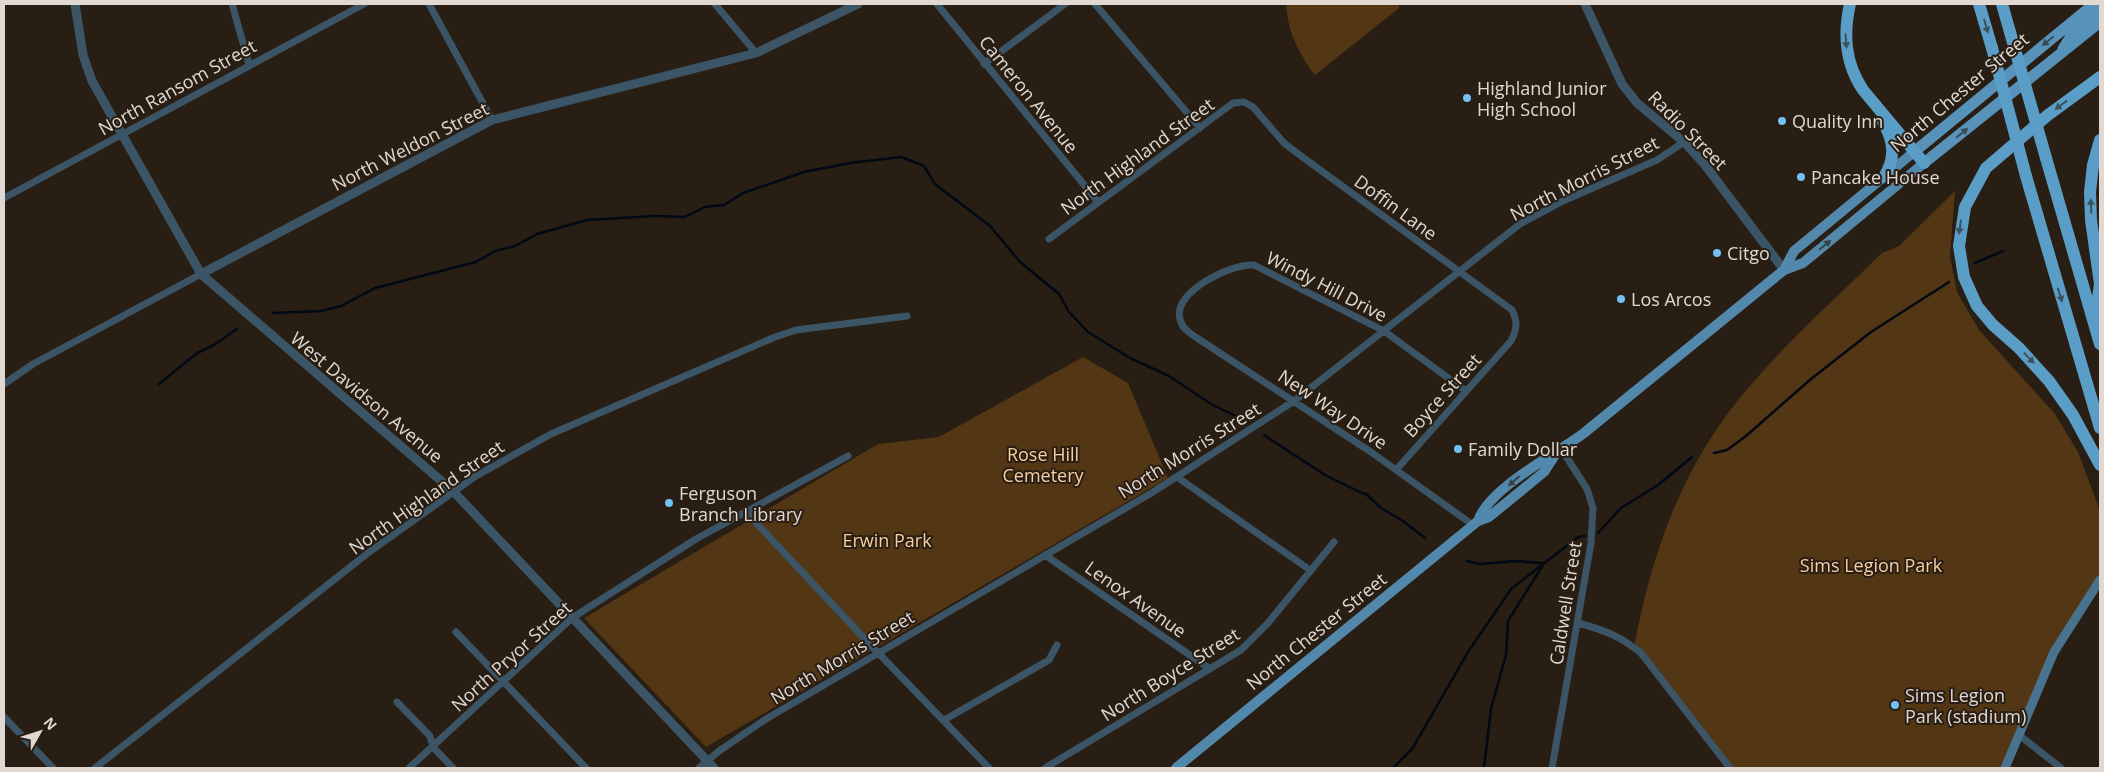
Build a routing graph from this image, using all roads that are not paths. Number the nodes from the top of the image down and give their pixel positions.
1 (75, 4) edge
2 (232, 4) edge
3 (364, 4) edge
4 (429, 4) edge
5 (715, 4) edge
6 (858, 4) edge
7 (937, 4) edge
8 (1066, 4) edge
9 (1095, 4) edge
10 (1585, 4) edge
11 (1850, 4) edge
12 (1979, 4) edge
13 (2002, 4) edge
14 (2094, 4) edge
15 (2100, 9) edge
16 (2100, 22) edge
17 (756, 53) junction
18 (2060, 55) junction
19 (249, 64) junction
20 (984, 64) junction
21 (2100, 77) edge
22 (1870, 98) junction
23 (1244, 102) joint
24 (492, 120) junction
25 (1200, 128) junction
26 (122, 135) junction
27 (2100, 140) edge
28 (1684, 142) junction
29 (1914, 152) junction
30 (1924, 163) junction
31 (1884, 177) junction
32 (4, 198) edge
33 (1098, 202) junction
34 (1049, 239) dead end
35 (1784, 270) junction
36 (1458, 271) junction
37 (201, 274) junction
38 (907, 316) dead end
39 (1179, 317) joint
40 (2094, 324) junction
41 (1384, 331) junction
42 (1511, 341) joint
43 (2100, 344) edge
44 (4, 384) edge
45 (1466, 391) junction
46 (1294, 401) junction
47 (2100, 428) edge
48 (1558, 452) junction
49 (848, 456) dead end
50 (2100, 465) edge
51 (1396, 470) junction
52 (1177, 477) junction
53 (453, 492) junction
54 (746, 512) junction
55 (1476, 523) junction
56 (1334, 542) dead end
57 (1045, 554) junction
58 (1310, 570) junction
59 (2100, 580) edge
60 (572, 618) junction
61 (1578, 623) junction
62 (456, 632) dead end
63 (1057, 645) dead end
64 (880, 652) junction
65 (1210, 669) junction
66 (503, 682) junction
67 (397, 702) dead end
68 (4, 717) edge
69 (944, 720) junction
70 (2019, 735) junction
71 (433, 747) junction
72 (707, 761) junction
73 (53, 768) edge
74 (95, 768) edge
75 (409, 768) edge
76 (453, 768) edge
77 (586, 768) edge
78 (699, 768) edge
79 (714, 768) edge
80 (989, 768) edge
81 (1045, 768) edge
82 (1176, 768) edge
83 (1552, 768) edge
84 (1730, 768) edge
85 (2006, 768) edge
86 (2061, 768) edge

1 - 26 street, West Davidson Avenue
2 - 19 street
3 - 19 street, North Ransom Street
4 - 24 street
5 - 17 street
6 - 17 street, North Weldon Street
7 - 20 street, Cameron Avenue
8 - 20 street
9 - 25 street
10 - 28 street, Radio Street
11 -> 22 highway
12 -> 47 highway, bridge
13 - 40 highway, bridge
14 -> 29 highway, North Chester Street
15 - 18 highway
16 - 18 highway, North Chester Street
17 - 24 street, North Weldon Street
30 -> 18 highway, North Chester Street
19 - 26 street, North Ransom Street
20 - 33 street, Cameron Avenue
21 -> 50 highway
22 - 29 highway
22 - 31 highway
23 - 25 street, North Highland Street
23 - 36 street, Doffin Lane
24 - 37 street, North Weldon Street
25 - 33 street, North Highland Street
26 - 32 street, North Ransom Street
26 - 37 street, West Davidson Avenue
40 -> 27 highway
28 - 35 street, Radio Street
28 - 36 street, North Morris Street
29 - 30 highway
29 - 31 main road, North Chester Street
35 -> 30 main road, North Chester Street
31 - 35 main road, North Chester Street
33 - 34 street, North Highland Street
35 - 48 main road, North Chester Street
36 - 41 street, North Morris Street
36 - 42 street, Doffin Lane
37 - 44 street, North Weldon Street
37 - 53 street, West Davidson Avenue
38 - 53 street, North Highland Street
39 - 41 street, Windy Hill Drive
39 - 46 street, New Way Drive
40 - 43 highway
41 - 45 street, Windy Hill Drive
41 - 46 street, North Morris Street
42 - 45 street, Boyce Street
45 - 51 street, Boyce Street
46 - 51 street, New Way Drive
46 - 52 street, North Morris Street
48 - 55 main road, North Chester Street
48 - 61 street, Caldwell Street
49 - 54 street, North Pryor Street
51 - 55 street, New Way Drive
52 - 57 street, North Morris Street
52 - 58 street
53 - 60 street, West Davidson Avenue
53 - 74 street, North Highland Street
54 - 60 street, North Pryor Street
54 - 64 street
55 - 82 main road, North Chester Street
56 - 58 street, North Boyce Street
57 - 64 street, North Morris Street
57 - 65 street, Lenox Avenue
58 - 65 street, North Boyce Street
59 - 70 main road
60 - 66 street, North Pryor Street
60 - 72 street, West Davidson Avenue
61 - 83 street, Caldwell Street
61 - 84 street
62 - 66 street
63 - 69 street
64 - 69 street
64 - 72 street, North Morris Street
65 - 81 street, North Boyce Street
66 - 71 street, North Pryor Street
66 - 77 street
67 - 71 street
68 - 73 street
69 - 80 street
70 - 85 main road
70 - 86 street
71 - 75 street, North Pryor Street
71 - 76 street
72 - 78 street, North Morris Street
72 - 79 street, West Davidson Avenue

